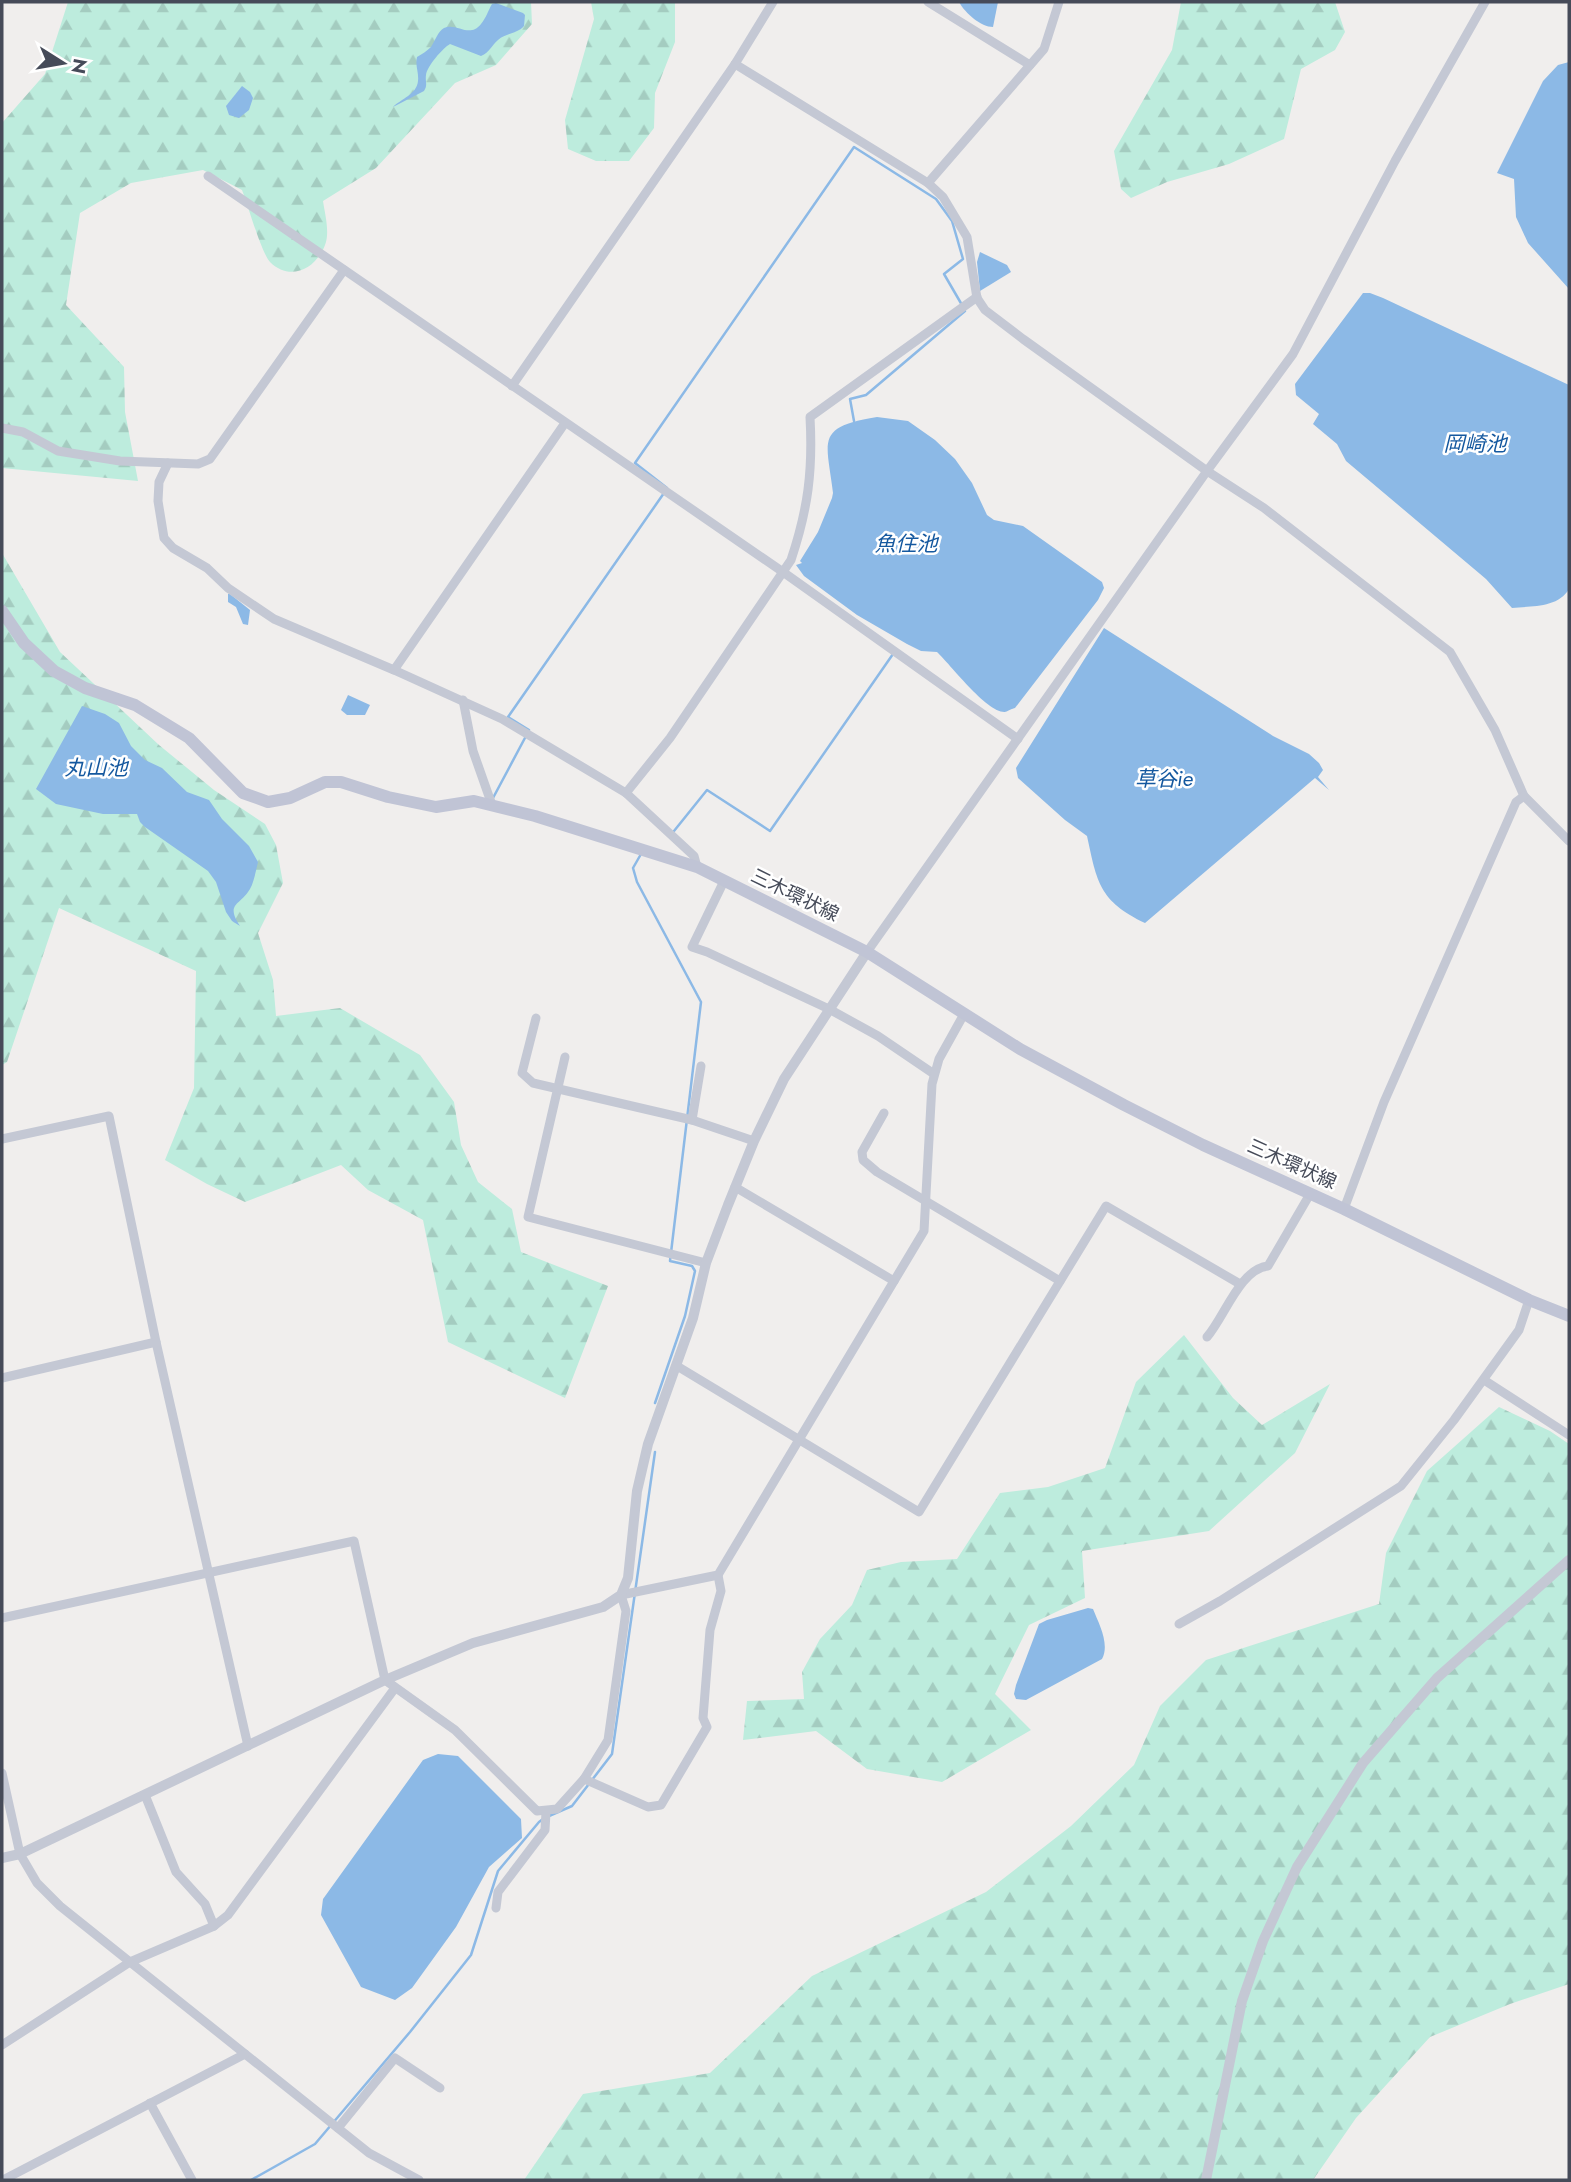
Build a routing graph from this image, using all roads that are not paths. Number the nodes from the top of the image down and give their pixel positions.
1 (773, 2) edge
2 (928, 2) edge
3 (1059, 2) edge
4 (1485, 2) edge
5 (735, 64) junction
6 (1030, 65) junction
7 (208, 176) dead end
8 (928, 183) junction
9 (344, 270) junction
10 (977, 297) junction
11 (512, 386) junction
12 (565, 423) junction
13 (2, 428) edge
14 (168, 463) junction
15 (1207, 471) junction
16 (783, 572) junction
17 (2, 611) edge
18 (394, 670) junction
19 (463, 700) junction
20 (1018, 739) junction
21 (626, 793) junction
22 (1524, 796) junction
23 (492, 805) junction
24 (1569, 841) edge
25 (697, 867) junction
26 (724, 881) junction
27 (867, 952) junction
28 (829, 1009) junction
29 (964, 1014) junction
30 (536, 1018) dead end
31 (565, 1057) dead end
32 (701, 1066) dead end
33 (934, 1074) junction
34 (558, 1088) junction
35 (884, 1113) dead end
36 (692, 1120) junction
37 (2, 1139) edge
38 (754, 1141) junction
39 (735, 1187) junction
40 (1310, 1194) junction
41 (926, 1200) junction
42 (1344, 1209) junction
43 (706, 1263) junction
44 (894, 1281) junction
45 (1060, 1281) junction
46 (1240, 1284) junction
47 (1529, 1300) junction
48 (1569, 1316) edge
49 (1207, 1337) dead end
50 (156, 1342) junction
51 (677, 1366) junction
52 (2, 1378) edge
53 (1484, 1380) junction
54 (1569, 1435) edge
55 (799, 1440) junction
56 (1569, 1560) edge
57 (208, 1573) junction
58 (718, 1575) junction
59 (621, 1595) junction
60 (2, 1618) edge
61 (1179, 1624) dead end
62 (385, 1681) junction
63 (395, 1688) junction
64 (248, 1746) junction
65 (2, 1773) edge
66 (584, 1779) junction
67 (145, 1795) junction
68 (546, 1812) junction
69 (20, 1854) junction
70 (2, 1858) edge
71 (496, 1908) dead end
72 (215, 1926) junction
73 (130, 1962) junction
74 (2, 2045) edge
75 (245, 2054) junction
76 (440, 2088) dead end
77 (150, 2103) junction
78 (338, 2128) junction
79 (413, 2179) edge
80 (3, 2180) edge
81 (192, 2180) edge
82 (1206, 2180) edge

1 - 5 street
2 - 6 street
3 - 6 street
4 - 15 street
5 - 8 street
5 - 11 street
6 - 8 street
7 - 9 street
8 - 10 street
9 - 11 street
9 - 14 street
10 - 15 street
10 - 16 street
11 - 12 street
12 - 16 street
12 - 18 street
13 - 14 street
14 - 18 street
15 - 20 street
15 - 22 street
16 - 20 street
16 - 21 street
17 - 23 main road, 三木環状線
18 - 19 street
19 - 21 street
19 - 23 street
20 - 27 street
21 - 25 street
22 - 24 street
22 - 42 street
23 - 25 main road, 三木環状線
25 - 26 main road, 三木環状線
26 - 27 main road, 三木環状線
26 - 28 street
27 - 28 street
27 - 29 main road, 三木環状線
28 - 33 street
28 - 38 street
29 - 33 street
29 - 40 main road, 三木環状線
30 - 34 street
31 - 34 street
32 - 36 street
33 - 41 street
34 - 36 street
34 - 43 street
35 - 41 street
36 - 38 street
37 - 50 street
38 - 39 street
39 - 43 street
39 - 44 street
40 - 42 main road, 三木環状線
40 - 46 street
41 - 44 street
41 - 45 street
42 - 47 main road, 三木環状線
43 - 51 street
44 - 55 street
45 - 46 street
45 - 55 street
46 - 49 street
47 - 48 main road, 三木環状線
47 - 53 street
50 - 52 street
50 - 57 street
51 - 55 street
51 - 59 street
53 - 54 street
53 - 61 street
55 - 58 street
56 - 82 street
57 - 60 street
57 - 62 street
57 - 64 street
58 - 59 street
58 - 66 street
59 - 62 street
59 - 66 street
62 - 63 street
62 - 64 street
63 - 68 street
63 - 72 street
64 - 67 street
65 - 69 street
66 - 68 street
67 - 69 street
67 - 72 street
68 - 71 street
69 - 70 street
69 - 73 street
72 - 73 street
73 - 74 street
73 - 75 street
75 - 77 street
75 - 78 street
76 - 78 street
77 - 80 street
77 - 81 street
78 - 79 street

